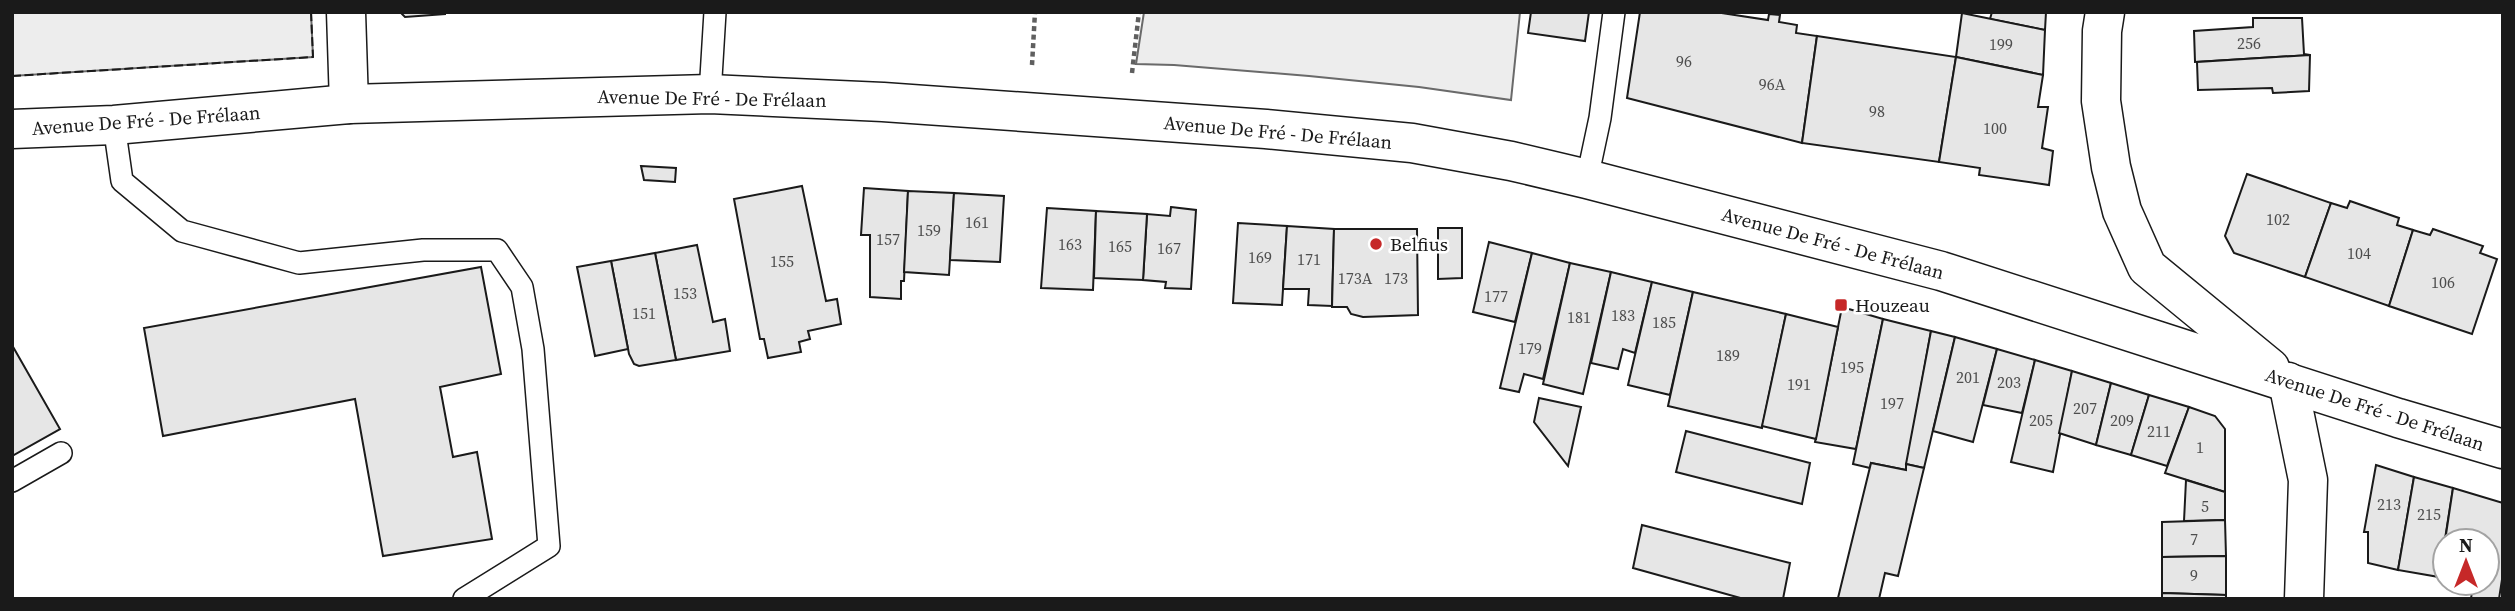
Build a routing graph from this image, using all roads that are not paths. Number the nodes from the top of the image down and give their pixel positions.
1 (346, 12) edge
2 (715, 12) edge
3 (1614, 12) edge
4 (2105, 12) edge
5 (709, 94) junction
6 (349, 104) junction
7 (114, 125) junction
8 (12, 129) edge
9 (1587, 179) junction
10 (2288, 382) junction
11 (2503, 449) edge
12 (61, 453) dead end
13 (12, 481) edge
14 (464, 599) edge
15 (2304, 599) edge

1 - 6 main road
2 - 5 lane
3 - 9 lane
4 - 10 main road
5 - 6 main road, Avenue De Fré - De Frélaan
5 - 9 main road, Avenue De Fré - De Frélaan
6 - 7 main road, Avenue De Fré - De Frélaan
7 - 8 main road, Avenue De Fré - De Frélaan
7 - 14 lane
9 - 10 main road, Avenue De Fré - De Frélaan
10 - 11 main road, Avenue De Fré - De Frélaan
10 - 15 main road
12 - 13 lane

